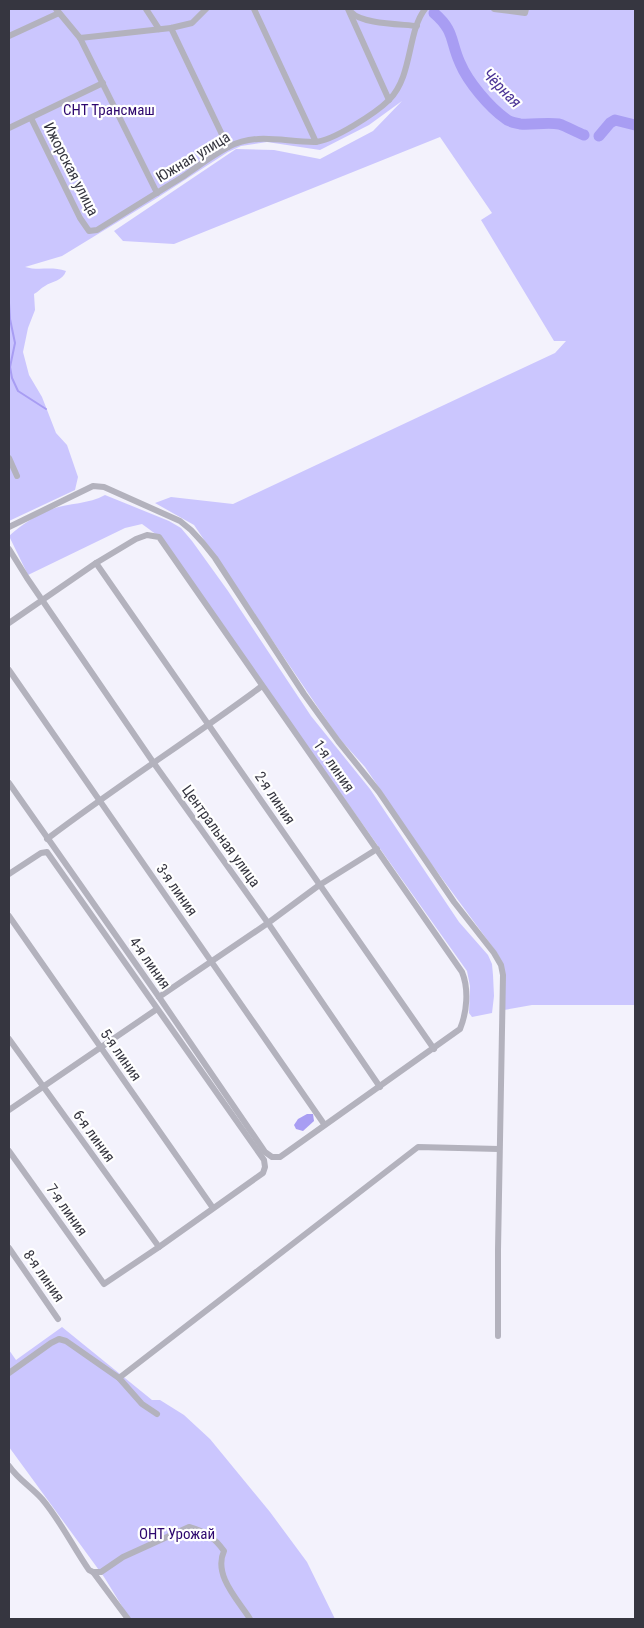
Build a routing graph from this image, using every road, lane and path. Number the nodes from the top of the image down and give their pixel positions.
1 (146, 9) edge
2 (206, 9) edge
3 (254, 9) edge
4 (348, 9) edge
5 (425, 9) edge
6 (494, 9) edge
7 (526, 9) edge
8 (57, 11) edge
9 (417, 26) junction
10 (171, 28) junction
11 (159, 29) junction
12 (9, 36) edge
13 (80, 38) junction
14 (103, 83) junction
15 (389, 100) junction
16 (31, 118) junction
17 (9, 128) edge
18 (316, 142) junction
19 (228, 147) junction
20 (157, 193) junction
21 (89, 231) joint
22 (9, 458) edge
23 (17, 476) dead end
24 (9, 527) edge
25 (9, 549) edge
26 (96, 563) junction
27 (42, 600) junction
28 (9, 622) edge
29 (9, 670) edge
30 (262, 686) junction
31 (209, 725) junction
32 (153, 762) junction
33 (9, 783) edge
34 (99, 800) junction
35 (47, 839) junction
36 (377, 849) junction
37 (9, 874) edge
38 (318, 886) junction
39 (9, 916) edge
40 (268, 923) junction
41 (211, 962) junction
42 (159, 997) junction
43 (158, 1009) junction
44 (9, 1039) edge
45 (434, 1048) junction
46 (101, 1049) junction
47 (42, 1086) junction
48 (380, 1087) junction
49 (9, 1110) edge
50 (324, 1124) junction
51 (499, 1149) junction
52 (9, 1150) edge
53 (213, 1208) junction
54 (9, 1248) edge
55 (159, 1248) junction
56 (58, 1319) dead end
57 (498, 1336) dead end
58 (9, 1373) edge
59 (119, 1378) junction
60 (157, 1414) dead end
61 (9, 1466) edge
62 (93, 1572) junction
63 (128, 1619) edge
64 (250, 1619) edge

1 - 11 street
2 - 10 street
3 - 18 street
4 - 9 street
4 - 15 street
5 - 9 street, Южная улица
6 - 7 street
8 - 12 street
8 - 13 street
9 - 15 street, Южная улица
10 - 11 street
10 - 19 street
11 - 13 street
13 - 14 street
14 - 16 street
14 - 20 street
15 - 18 street, Южная улица
16 - 17 street
16 - 21 street, Ижорская улица
18 - 19 street, Южная улица
19 - 20 street, Южная улица
20 - 21 street, Южная улица
22 - 23 street
24 - 51 street
25 - 27 street, Центральная улица
26 - 27 street
26 - 30 street, 1-я линия
26 - 31 street, 2-я линия
27 - 28 street
27 - 32 street, Центральная улица
29 - 34 street, 3-я линия
30 - 31 street
30 - 36 street, 1-я линия
31 - 32 street
31 - 38 street, 2-я линия
32 - 34 street
32 - 40 street, Центральная улица
33 - 35 street, 4-я линия
34 - 35 street
34 - 41 street, 3-я линия
35 - 42 street, 4-я линия
36 - 38 street
36 - 45 street, 1-я линия
37 - 43 street
38 - 40 street
38 - 45 street, 2-я линия
39 - 46 street, 5-я линия
40 - 41 street
40 - 48 street, Центральная улица
41 - 42 street
41 - 50 street, 3-я линия
42 - 50 street, 4-я линия
43 - 46 street
43 - 53 street
44 - 47 street, 6-я линия
45 - 48 street
46 - 47 street
46 - 53 street, 5-я линия
47 - 49 street
47 - 55 street, 6-я линия
48 - 50 street
51 - 57 street
51 - 59 street
52 - 55 street, 7-я линия
53 - 55 street
54 - 56 street, 8-я линия
58 - 59 street
59 - 60 street
61 - 62 street
62 - 63 street
62 - 64 street

